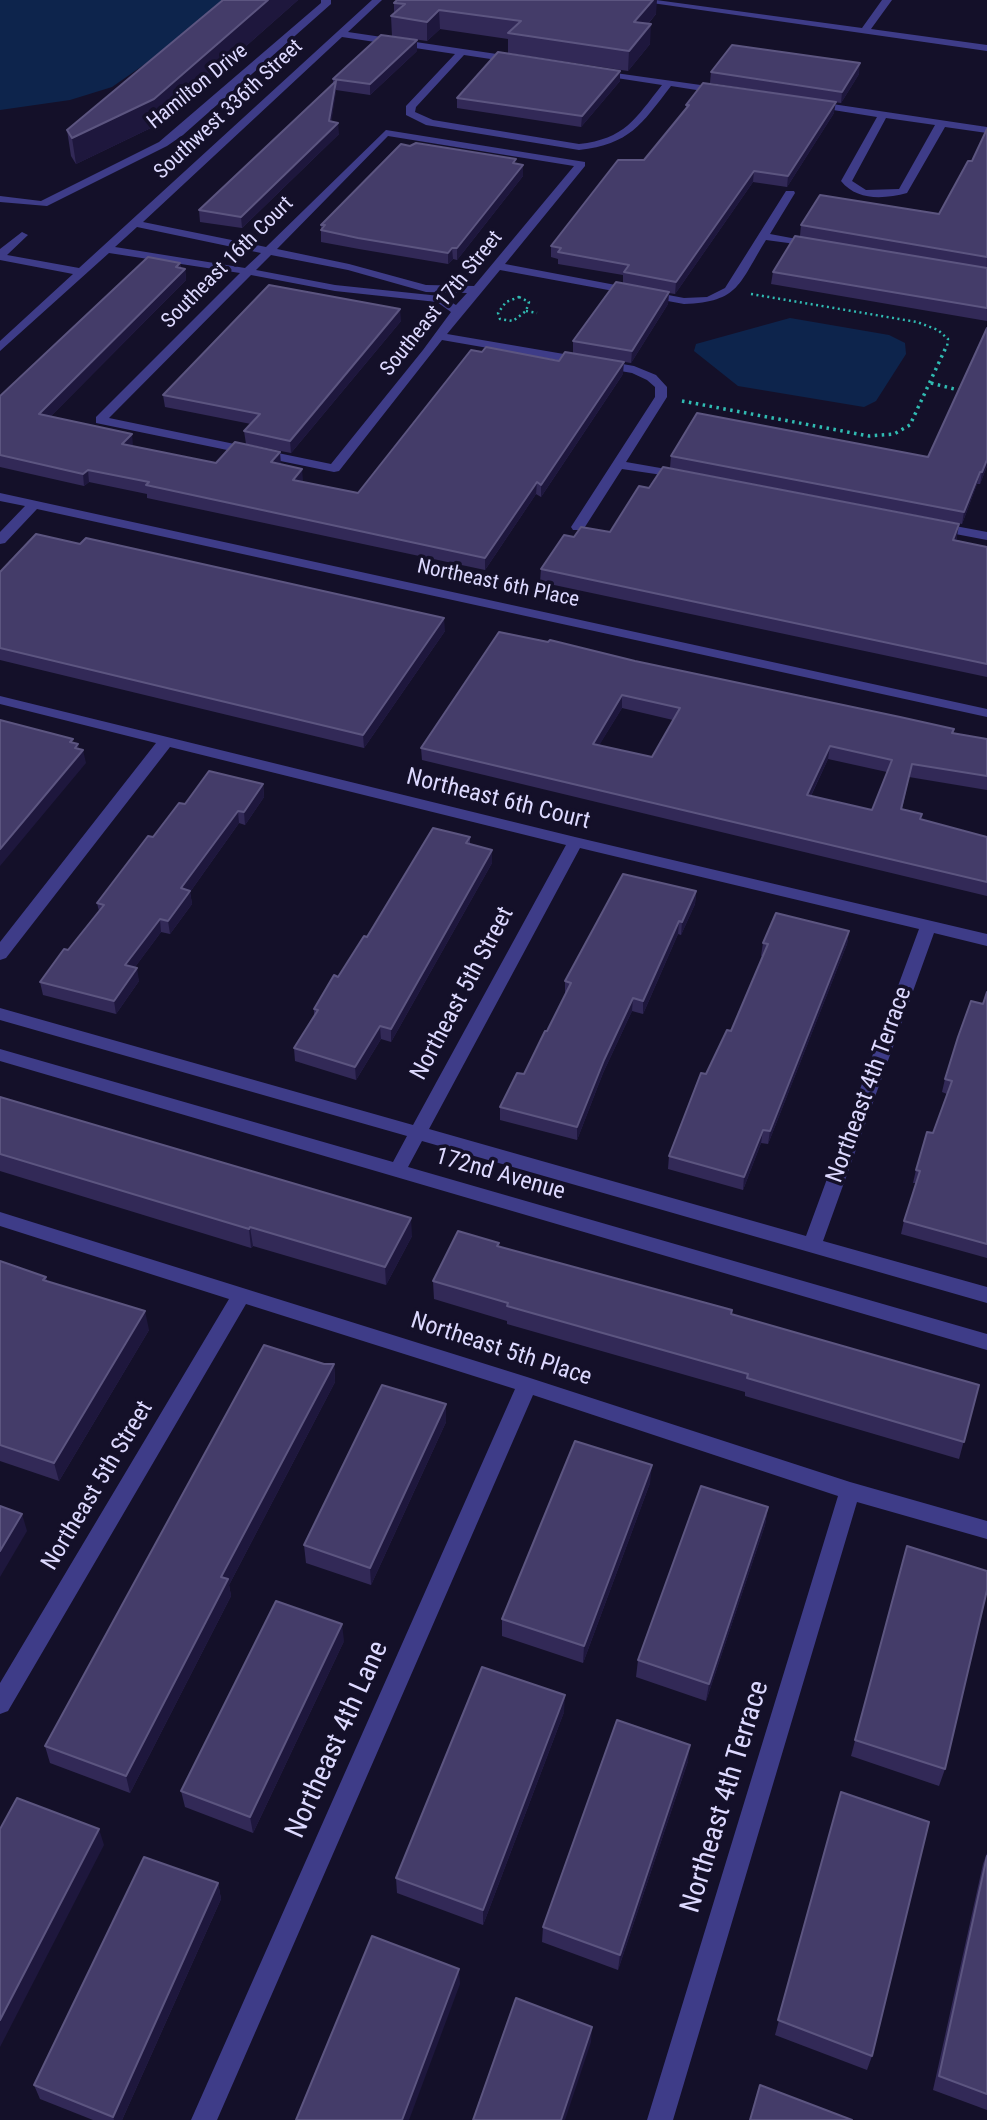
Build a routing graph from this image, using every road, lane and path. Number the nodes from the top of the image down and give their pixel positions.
1 (326, 0) edge
2 (377, 0) edge
3 (636, 0) edge
4 (887, 0) edge
5 (683, 3) edge
6 (865, 31) junction
7 (341, 34) junction
8 (987, 48) edge
9 (462, 52) junction
10 (531, 62) edge
11 (586, 70) edge
12 (668, 83) junction
13 (735, 93) edge
14 (802, 103) edge
15 (883, 115) junction
16 (941, 124) junction
17 (987, 131) edge
18 (386, 133) joint
19 (790, 193) edge
20 (0, 199) edge
21 (134, 223) junction
22 (22, 235) dead end
23 (764, 236) junction
24 (824, 247) edge
25 (106, 249) junction
26 (266, 251) junction
27 (0, 256) edge
28 (496, 266) junction
29 (81, 272) junction
30 (246, 272) junction
31 (377, 274) junction
32 (474, 289) junction
33 (358, 291) junction
34 (749, 293) dead end
35 (457, 311) junction
36 (526, 311) junction
37 (537, 313) dead end
38 (439, 336) junction
39 (0, 347) edge
40 (931, 383) junction
41 (968, 392) edge
42 (674, 399) dead end
43 (618, 464) junction
44 (334, 468) joint
45 (694, 478) edge
46 (0, 497) edge
47 (34, 505) junction
48 (920, 523) edge
49 (579, 527) edge
50 (987, 536) edge
51 (0, 540) edge
52 (0, 700) edge
53 (987, 713) edge
54 (166, 741) junction
55 (575, 842) junction
56 (928, 926) junction
57 (987, 940) edge
58 (0, 954) edge
59 (0, 1014) edge
60 (0, 1055) edge
61 (417, 1133) junction
62 (397, 1171) junction
63 (0, 1219) edge
64 (812, 1245) junction
65 (241, 1295) junction
66 (987, 1295) edge
67 (987, 1342) edge
68 (527, 1385) junction
69 (850, 1491) junction
70 (987, 1530) edge
71 (0, 1704) edge
72 (204, 2120) edge
73 (660, 2120) edge

1 - 20 street, Hamilton Drive
2 - 7 street, Southwest 336th Street
3 - 5 street
4 - 6 street
5 - 6 street
6 - 8 street
7 - 9 street
7 - 21 street, Southwest 336th Street
9 - 10 street
9 - 12 street
11 - 12 street
12 - 13 street
14 - 15 street
15 - 16 street
15 - 16 street
16 - 17 street
18 - 26 street, Southeast 16th Court
18 - 28 street, Southeast 17th Street
19 - 23 street
21 - 25 street, Southwest 336th Street
21 - 26 street
22 - 27 street
23 - 24 street
23 - 28 street
25 - 29 street, Southwest 336th Street
25 - 30 street
26 - 30 street, Southeast 16th Court
26 - 31 street
27 - 29 street
28 - 32 street, Southeast 17th Street
29 - 39 street, Southwest 336th Street
30 - 33 street
30 - 44 street, Southeast 16th Court
31 - 32 street
31 - 33 street
32 - 35 street, Southeast 17th Street
33 - 35 street
34 - 40 path
35 - 38 street, Southeast 17th Street
36 - 36 path
36 - 37 path
38 - 43 street
38 - 44 street, Southeast 17th Street
40 - 41 path
40 - 42 path
43 - 45 street
43 - 49 street
46 - 47 street, Northeast 6th Place
47 - 51 street
47 - 53 street, Northeast 6th Place
48 - 50 street
52 - 54 street, Northeast 6th Court
54 - 55 street, Northeast 6th Court
54 - 58 street
55 - 56 street, Northeast 6th Court
55 - 61 street, Northeast 5th Street
56 - 57 street, Northeast 6th Court
56 - 64 street, Northeast 4th Terrace
59 - 61 street, 172nd Avenue
60 - 62 street, 172nd Avenue
61 - 62 street, Northeast 5th Street
61 - 64 street, 172nd Avenue
62 - 67 street, 172nd Avenue
63 - 65 street, Northeast 5th Place
64 - 66 street, 172nd Avenue
65 - 68 street, Northeast 5th Place
65 - 71 street, Northeast 5th Street
68 - 69 street, Northeast 5th Place
68 - 72 street, Northeast 4th Lane
69 - 70 street, Northeast 5th Place
69 - 73 street, Northeast 4th Terrace

